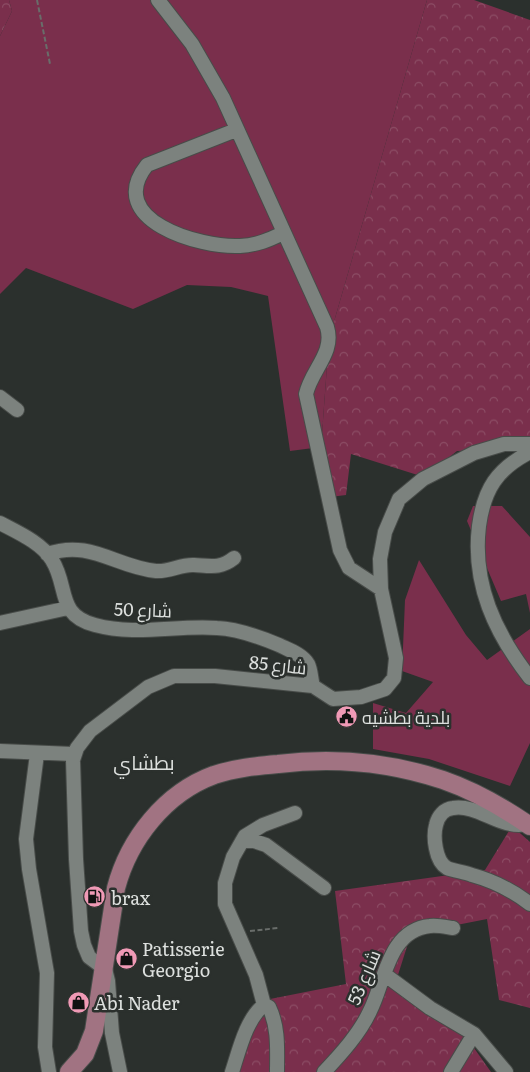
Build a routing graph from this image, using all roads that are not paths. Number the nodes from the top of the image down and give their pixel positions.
1 (158, 0) edge
2 (236, 130) junction
3 (283, 233) junction
4 (0, 397) edge
5 (17, 410) dead end
6 (530, 444) edge
7 (530, 452) edge
8 (0, 523) edge
9 (47, 554) junction
10 (234, 558) dead end
11 (380, 589) junction
12 (68, 608) junction
13 (0, 623) edge
14 (530, 678) edge
15 (313, 686) junction
16 (0, 751) edge
17 (37, 754) junction
18 (73, 754) junction
19 (295, 813) dead end
20 (528, 825) edge
21 (242, 841) junction
22 (324, 888) dead end
23 (530, 904) edge
24 (453, 928) dead end
25 (108, 945) junction
26 (86, 951) junction
27 (105, 969) junction
28 (384, 974) junction
29 (264, 1005) junction
30 (474, 1034) junction
31 (49, 1072) edge
32 (70, 1072) edge
33 (120, 1072) edge
34 (232, 1072) edge
35 (277, 1072) edge
36 (324, 1072) edge
37 (452, 1072) edge
38 (506, 1072) edge

1 - 2 street
2 - 3 street
2 - 3 street
3 - 11 street
4 - 5 street
6 - 11 street, شارع 85
7 - 14 street
8 - 9 street
9 - 10 street
9 - 12 street
11 - 15 street, شارع 85
12 - 13 street
12 - 15 street, شارع 50
15 - 18 street, شارع 85
16 - 17 street
17 - 18 street
17 - 31 street
18 - 26 street
19 - 21 street
20 - 23 street
20 - 25 main road
21 - 22 street
21 - 29 street
24 - 28 street, شارع 53
25 - 26 street
25 - 27 main road
26 - 27 street
27 - 32 main road
27 - 33 street
28 - 30 street
28 - 36 street, شارع 53
29 - 34 street
29 - 35 street
30 - 37 street
30 - 38 street

